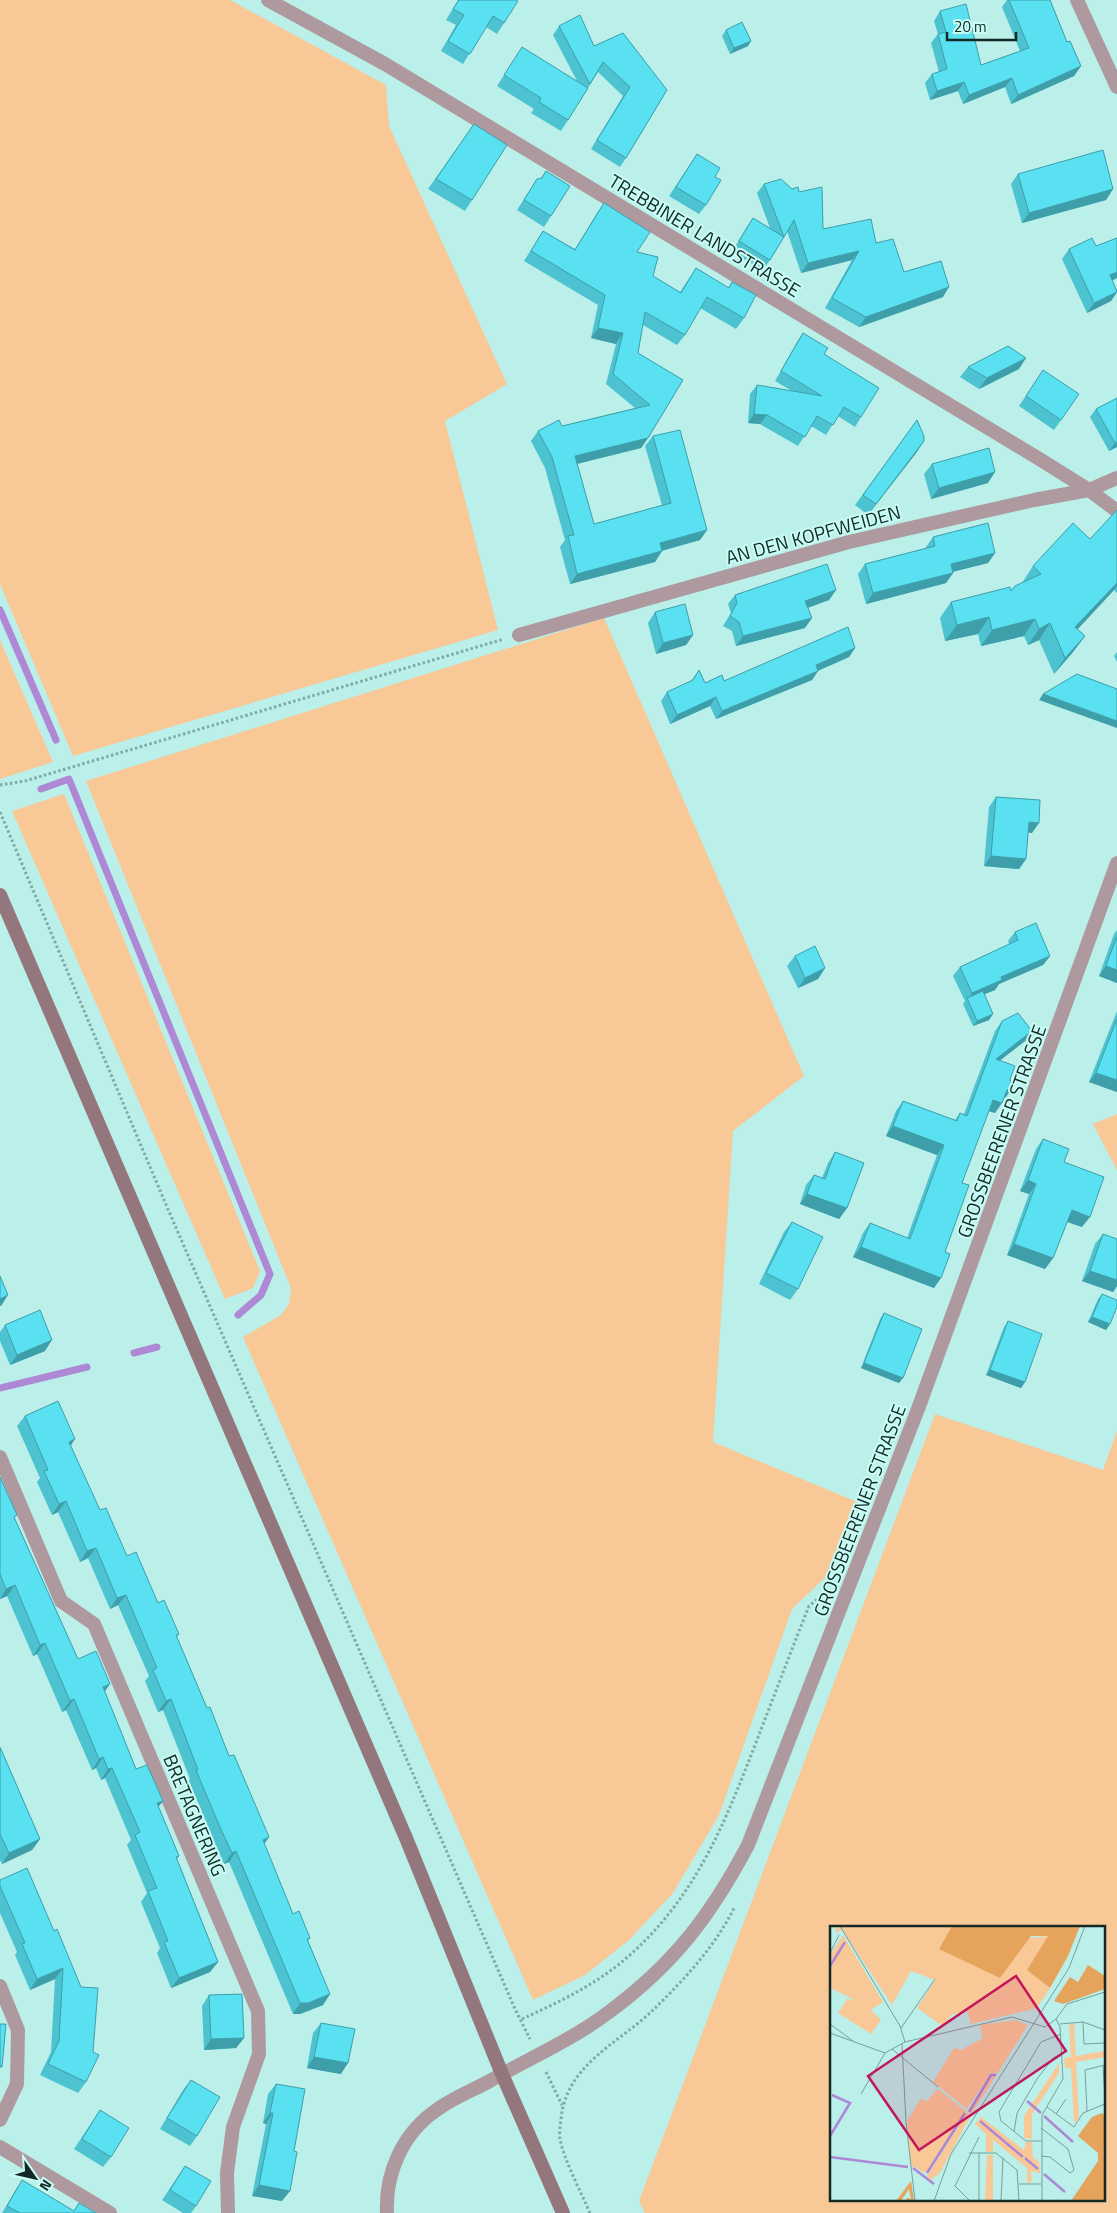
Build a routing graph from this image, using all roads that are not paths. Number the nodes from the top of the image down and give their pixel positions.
1 (268, 0) edge
2 (1077, 0) edge
3 (1117, 87) edge
4 (1117, 478) edge
5 (1089, 490) junction
6 (1117, 511) edge
7 (519, 635) road end
8 (1117, 863) edge
9 (0, 895) edge
10 (0, 1457) edge
11 (0, 1986) edge
12 (502, 2074) junction
13 (0, 2120) edge
14 (0, 2148) edge
15 (110, 2213) edge
16 (228, 2213) edge
17 (387, 2213) edge
18 (563, 2213) edge

1 - 5 street, TREBBINER LANDSTRASSE
2 - 3 street
4 - 5 street, AN DEN KOPFWEIDEN
5 - 6 street, TREBBINER LANDSTRASSE
5 - 7 street, AN DEN KOPFWEIDEN
8 - 12 street, GROSSBEERENER STRASSE
9 - 12 main road
10 - 16 street, BRETAGNERING
11 - 13 street
12 - 17 street, GROSSBEERENER STRASSE
12 - 18 main road
14 - 15 street

